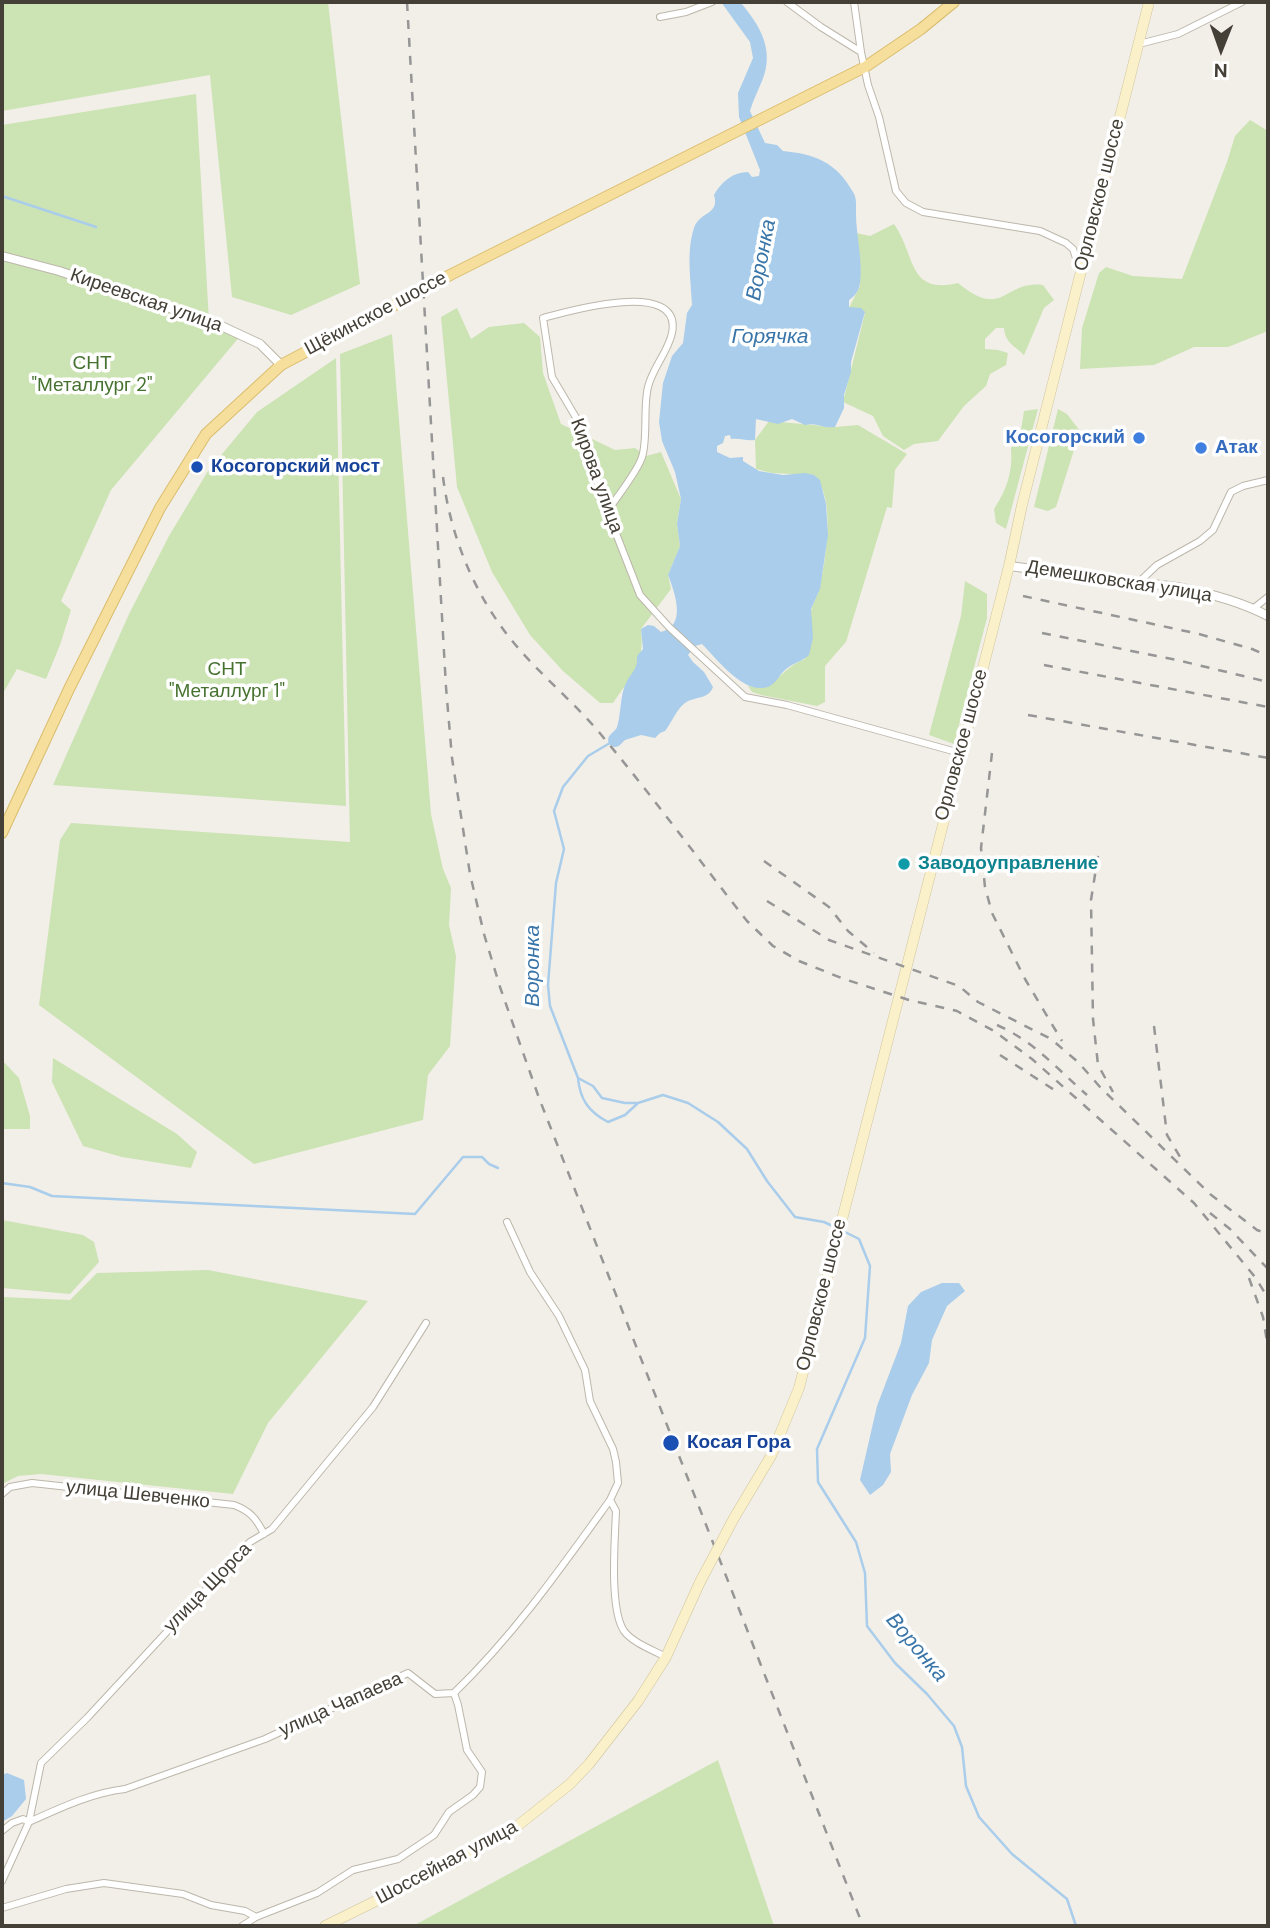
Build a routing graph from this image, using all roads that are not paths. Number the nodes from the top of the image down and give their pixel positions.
1 (712, 2) edge
2 (787, 2) edge
3 (854, 2) edge
4 (954, 2) edge
5 (1149, 2) edge
6 (1242, 2) edge
7 (660, 17) dead end
8 (1139, 44) junction
9 (861, 52) junction
10 (865, 67) junction
11 (2, 256) edge
12 (1080, 270) junction
13 (281, 365) junction
14 (1268, 480) edge
15 (607, 512) junction
16 (1009, 566) junction
17 (1138, 583) junction
18 (1268, 597) edge
19 (1254, 608) junction
20 (1268, 616) edge
21 (960, 753) junction
22 (2, 833) edge
23 (507, 1222) dead end
24 (426, 1323) dead end
25 (2, 1494) edge
26 (610, 1500) junction
27 (264, 1534) junction
28 (700, 1582) joint
29 (666, 1657) junction
30 (454, 1693) junction
31 (29, 1822) junction
32 (2, 1831) edge
33 (2, 1881) edge
34 (2, 1908) edge
35 (256, 1917) junction
36 (242, 1926) edge
37 (326, 1926) edge

1 - 7 street
2 - 9 street
3 - 9 street
4 - 10 main road, Щёкинское шоссе
5 - 8 main road, Орловское шоссе
6 - 8 street
8 - 12 main road, Орловское шоссе
9 - 10 street
10 - 12 street
10 - 13 main road, Щёкинское шоссе, bridge
11 - 13 street, Киреевская улица
12 - 16 main road, Орловское шоссе
13 - 22 main road, Щёкинское шоссе
14 - 17 street
15 - 15 street, Кирова улица
15 - 21 street, Кирова улица
16 - 17 street, Демешковская улица
16 - 21 main road, Орловское шоссе
17 - 19 street, Демешковская улица
18 - 19 street
19 - 20 street, Демешковская улица
21 - 28 main road, Орловское шоссе, bridge
23 - 26 street
24 - 27 street, улица Щорса
25 - 27 street, улица Шевченко
26 - 29 street
26 - 30 street
27 - 31 street, улица Щорса
28 - 29 main road, Шоссейная улица
29 - 37 main road, Шоссейная улица
30 - 31 street, улица Чапаева
30 - 35 street
31 - 32 street
31 - 33 street, улица Щорса
34 - 35 street
35 - 36 street

